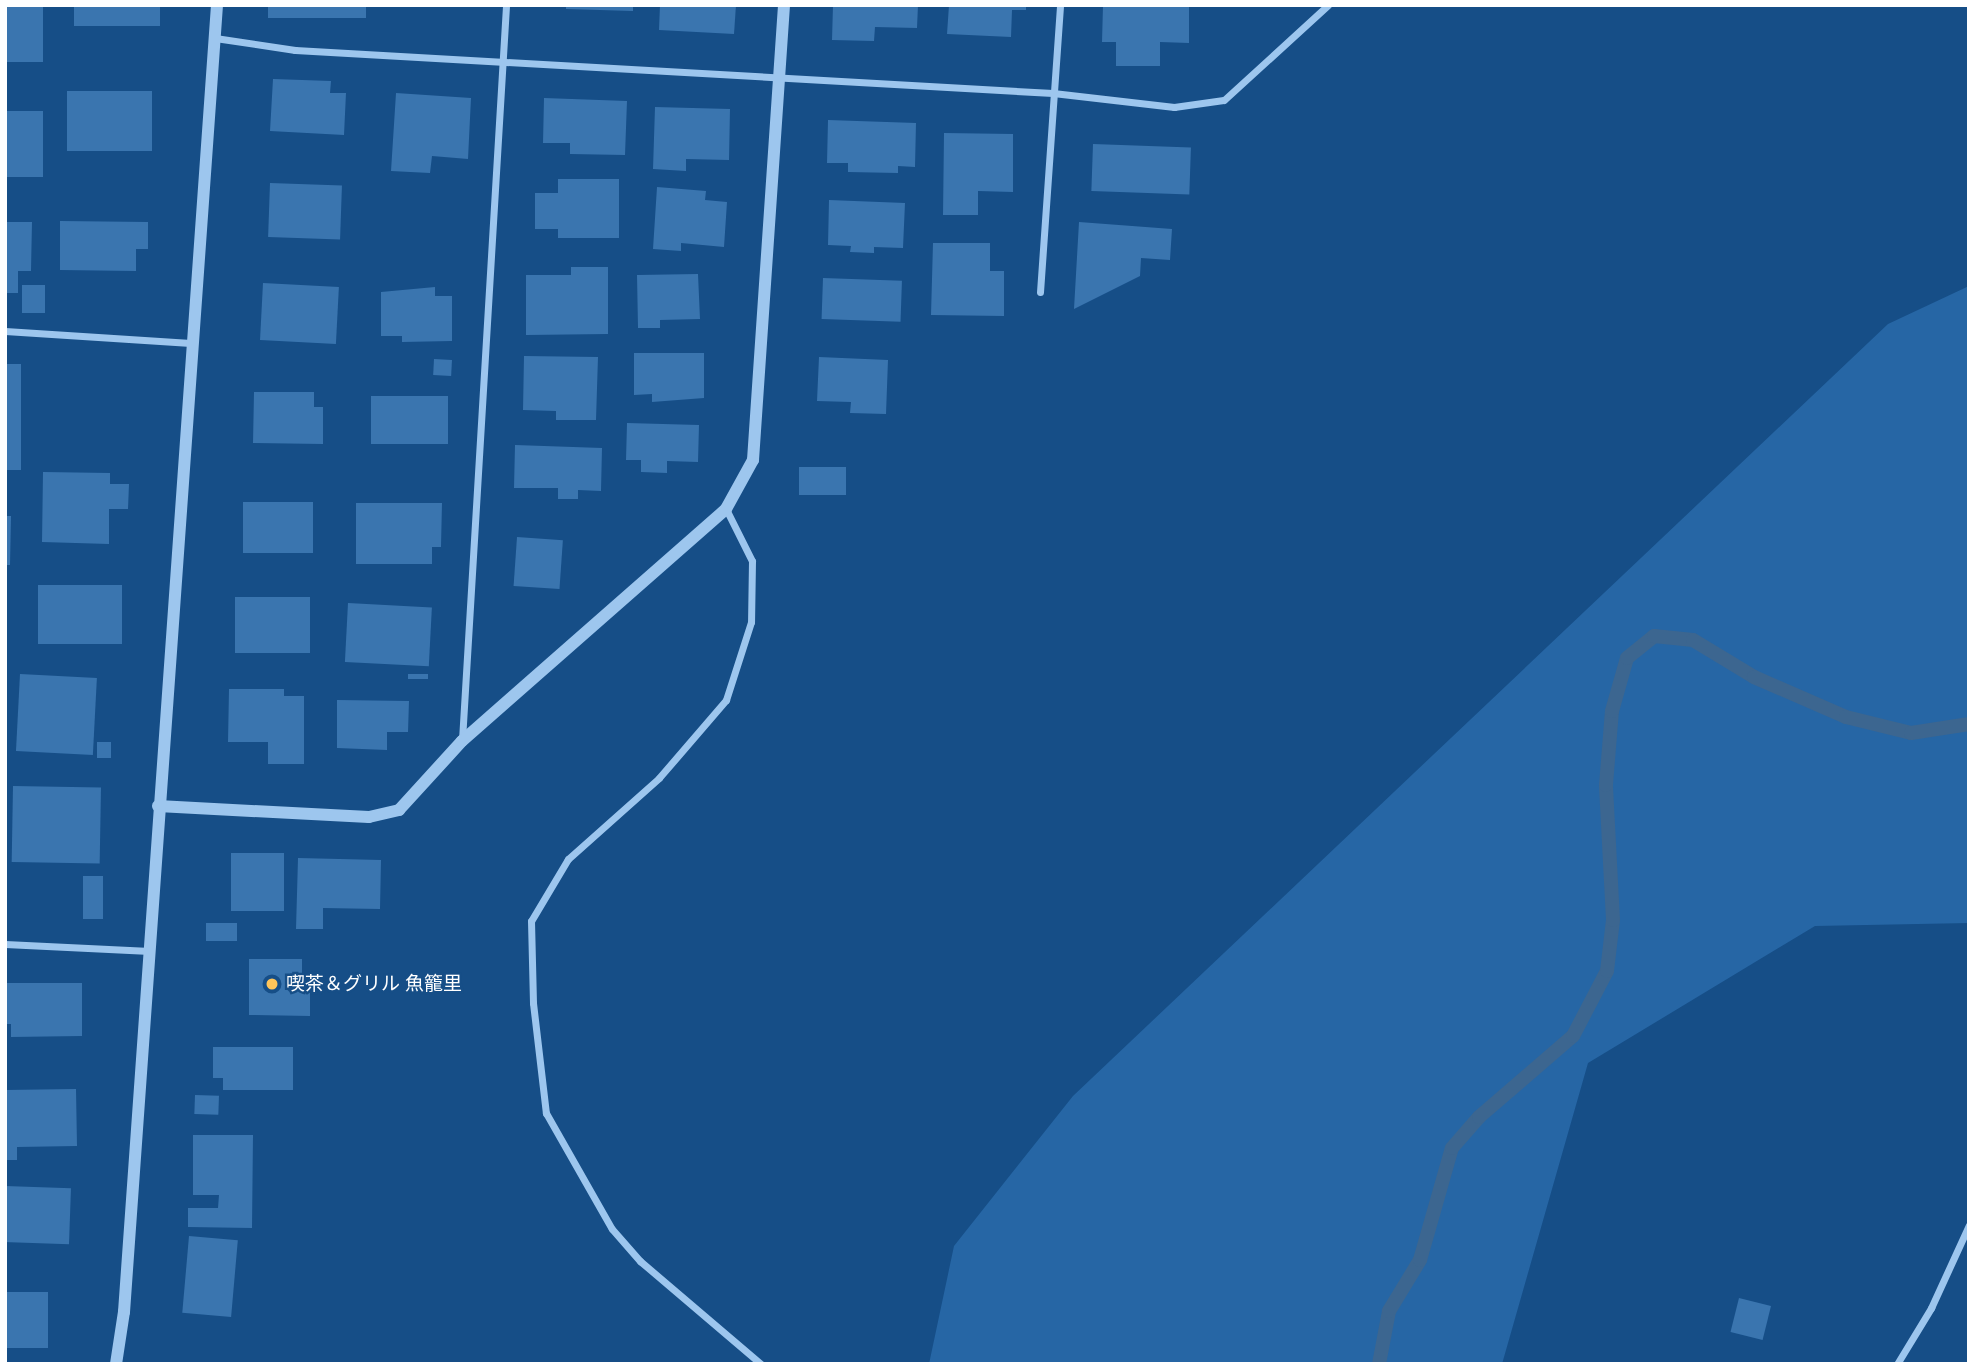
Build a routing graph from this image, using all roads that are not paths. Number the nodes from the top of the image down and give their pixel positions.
1 (217, 5) edge
2 (506, 5) edge
3 (784, 5) edge
4 (1060, 5) edge
5 (1328, 5) edge
6 (215, 38) junction
7 (502, 59) junction
8 (779, 77) junction
9 (1054, 93) junction
10 (1040, 292) dead end
11 (5, 331) edge
12 (191, 343) junction
13 (726, 509) junction
14 (461, 741) junction
15 (158, 806) junction
16 (5, 944) edge
17 (150, 951) junction
18 (1969, 1225) edge
19 (116, 1364) edge
20 (761, 1364) edge
21 (1898, 1364) edge

1 - 6 street
2 - 7 street
3 - 8 street
4 - 9 street
5 - 9 street
6 - 7 street
6 - 12 street
7 - 8 street
7 - 14 street
8 - 9 street
8 - 13 street
9 - 10 street
11 - 12 street
12 - 15 street
13 - 14 street
13 - 20 street
14 - 15 street
15 - 17 street
16 - 17 street
17 - 19 street
18 - 21 street

